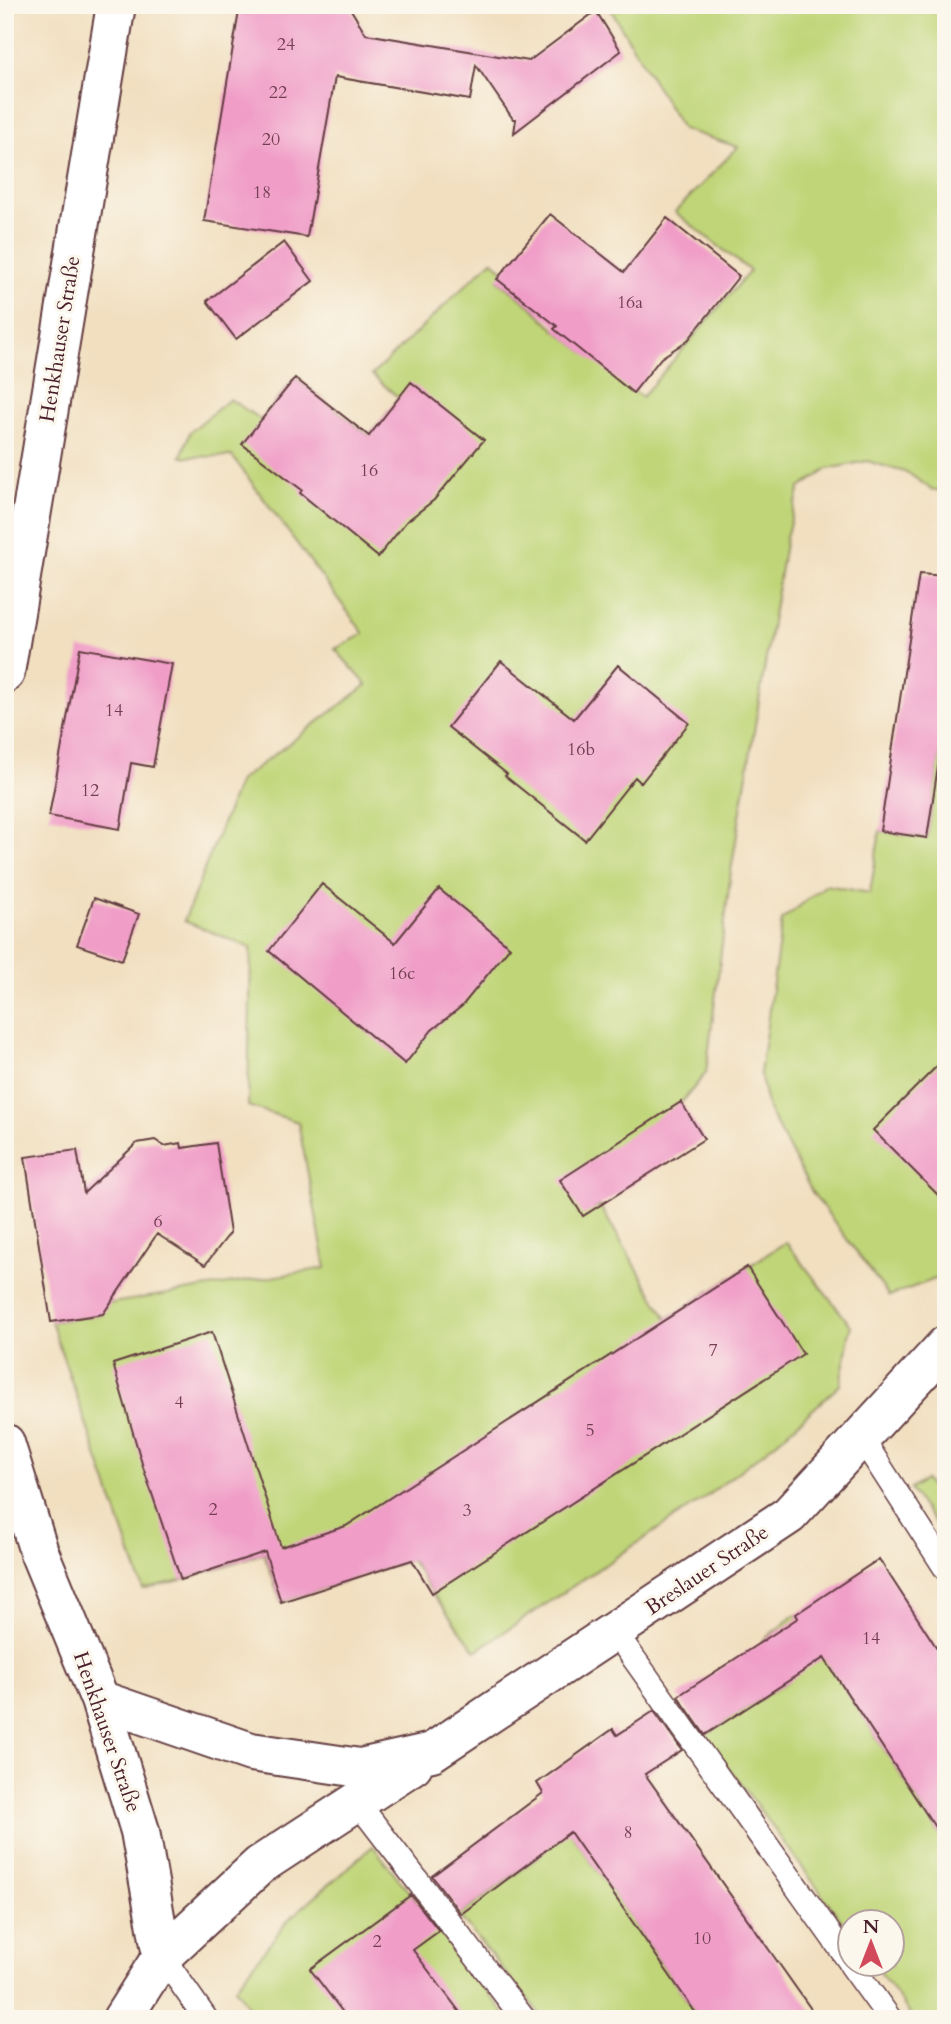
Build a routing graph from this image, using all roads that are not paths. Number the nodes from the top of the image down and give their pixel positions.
1 (116, 5) edge
2 (5, 673) edge
3 (946, 1345) edge
4 (861, 1437) junction
5 (5, 1443) edge
6 (946, 1569) edge
7 (615, 1632) junction
8 (100, 1700) junction
9 (432, 1752) junction
10 (357, 1802) junction
11 (836, 1943) edge
12 (162, 1956) junction
13 (861, 1979) edge
14 (121, 2019) edge
15 (206, 2019) edge
16 (524, 2019) edge
17 (890, 2019) edge

1 - 2 street, Henkhauser Straße
3 - 4 street, Breslauer Straße
4 - 6 lane
4 - 7 street, Breslauer Straße
5 - 8 street, Henkhauser Straße
7 - 9 street, Breslauer Straße
7 - 11 lane
8 - 9 street, Breslauer Straße
8 - 12 street, Henkhauser Straße
9 - 10 street, Breslauer Straße
10 - 12 street, Breslauer Straße
10 - 16 lane
12 - 14 street
12 - 15 lane
13 - 17 lane

